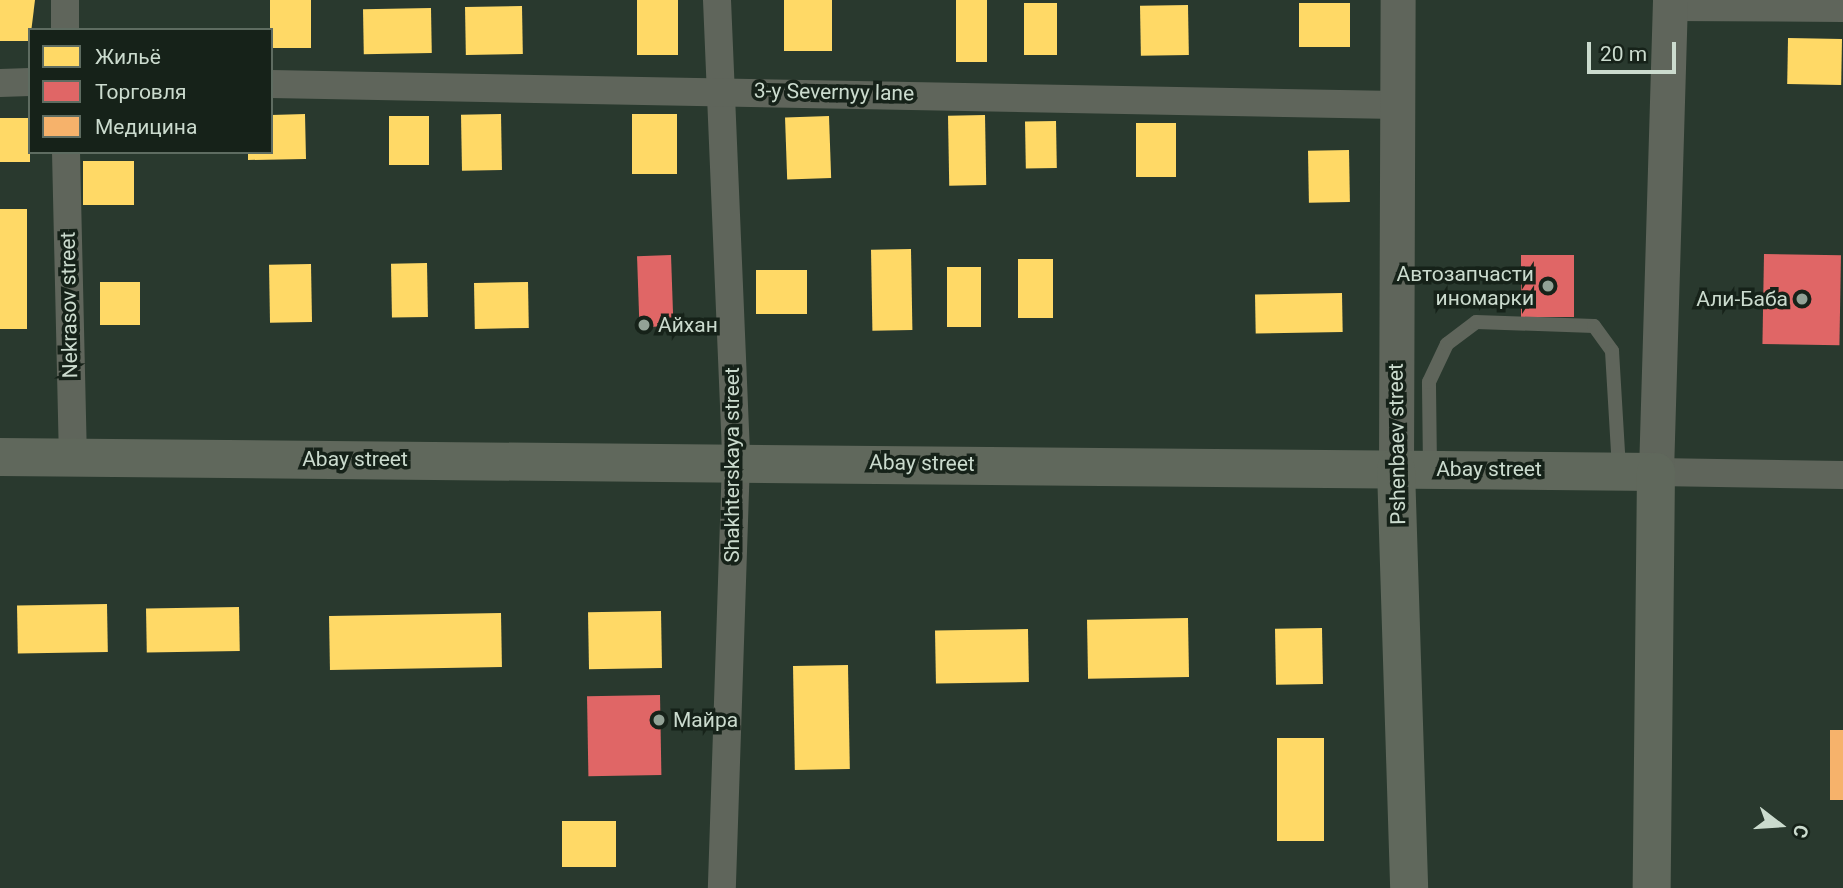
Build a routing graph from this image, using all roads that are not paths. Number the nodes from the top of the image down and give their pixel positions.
1 (65, 0) edge
2 (717, 0) edge
3 (1398, 0) edge
4 (1670, 3) edge
5 (1843, 8) edge
6 (65, 28) edge
7 (28, 82) edge
8 (0, 83) edge
9 (273, 84) edge
10 (719, 89) junction
11 (1397, 106) junction
12 (66, 154) edge
13 (0, 457) edge
14 (73, 457) junction
15 (736, 461) junction
16 (1413, 469) junction
17 (1637, 471) junction
18 (1843, 475) edge
19 (722, 888) edge
20 (1409, 888) edge
21 (1652, 888) edge

1 - 6 street
2 - 10 street, Shakhterskaya street
3 - 11 street, Pshenbaev street
4 - 5 street
4 - 17 street
7 - 8 street
9 - 10 street, 3-y Severnyy lane
10 - 11 street, 3-y Severnyy lane
10 - 15 street, Shakhterskaya street
11 - 16 street, Pshenbaev street
12 - 14 street, Nekrasov street
13 - 14 main road, Abay street
14 - 15 main road, Abay street
15 - 16 main road, Abay street
15 - 19 street, Shakhterskaya street
16 - 17 main road, Abay street
16 - 17 lane
16 - 20 main road, Pshenbaev street
17 - 18 street, Abay street
17 - 21 main road

